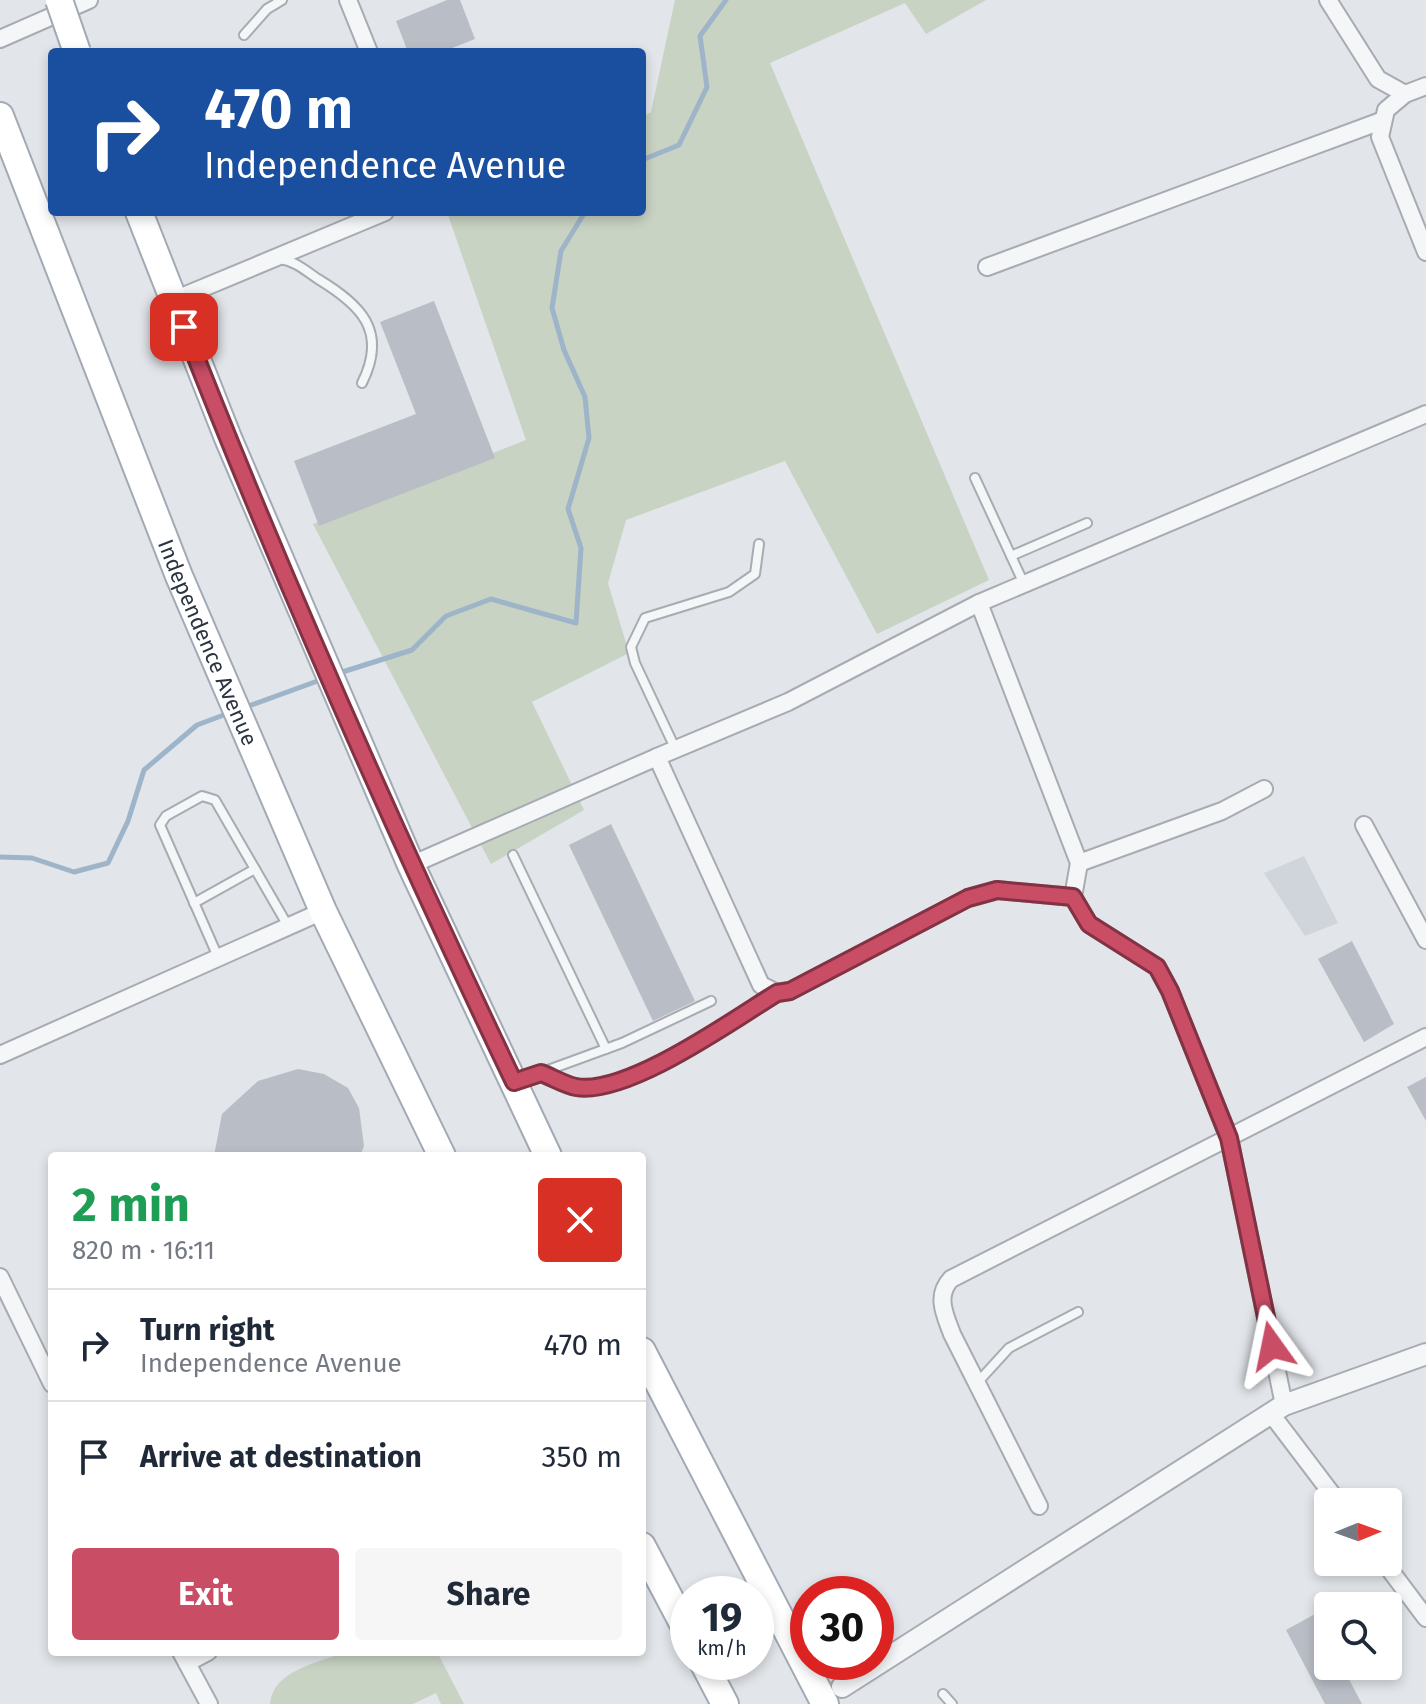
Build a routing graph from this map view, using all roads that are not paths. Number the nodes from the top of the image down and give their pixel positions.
1 (59, 0) edge
2 (89, 0) edge
3 (282, 0) edge
4 (348, 0) edge
5 (1328, 0) edge
6 (244, 35) dead end
7 (0, 39) edge
8 (76, 48) edge
9 (367, 48) edge
10 (1426, 86) edge
11 (1405, 94) junction
12 (0, 116) edge
13 (1381, 121) junction
14 (141, 216) edge
15 (376, 216) edge
16 (1426, 252) edge
17 (276, 258) junction
18 (987, 267) dead end
19 (174, 300) junction
20 (362, 383) dead end
21 (1426, 414) edge
22 (975, 478) dead end
23 (1087, 523) dead end
24 (759, 544) dead end
25 (1011, 556) junction
26 (1024, 584) junction
27 (979, 603) junction
28 (675, 748) junction
29 (657, 757) junction
30 (1264, 789) dead end
31 (1364, 825) dead end
32 (513, 855) dead end
33 (1079, 863) junction
34 (411, 865) junction
35 (255, 869) junction
36 (1073, 897) junction
37 (194, 903) junction
38 (323, 911) junction
39 (288, 926) junction
40 (1426, 940) edge
41 (218, 957) junction
42 (777, 993) junction
43 (711, 1001) dead end
44 (1426, 1037) edge
45 (606, 1049) junction
46 (0, 1055) edge
47 (541, 1073) junction
48 (514, 1082) junction
49 (1229, 1138) junction
50 (440, 1152) edge
51 (546, 1152) edge
52 (0, 1277) edge
53 (1078, 1312) dead end
54 (1426, 1354) edge
55 (646, 1358) edge
56 (48, 1376) edge
57 (977, 1383) junction
58 (1278, 1410) junction
59 (1329, 1488) edge
60 (1039, 1506) dead end
61 (646, 1554) edge
62 (1394, 1576) edge
63 (670, 1599) edge
64 (1426, 1618) edge
65 (184, 1657) edge
66 (712, 1680) edge
67 (943, 1694) dead end
68 (834, 1695) edge
69 (209, 1704) edge
70 (725, 1704) edge
71 (952, 1704) edge

1 - 8 main road, bridge
2 - 7 street
3 - 6 lane
4 - 9 street
5 - 11 street
10 - 11 street
11 - 13 street
12 - 38 main road, Independence Avenue
13 - 16 street
13 - 18 street
14 - 19 main road
15 - 17 street
17 - 19 street
17 - 20 lane
19 - 34 main road
21 - 26 street
22 - 25 lane
23 - 25 lane
24 - 28 lane
25 - 26 lane
26 - 27 street
27 - 28 street
27 - 33 street
28 - 29 street
29 - 34 street
29 - 42 street
30 - 33 street
31 - 40 street
32 - 45 lane
33 - 36 street
34 - 48 main road
35 - 37 lane
35 - 37 lane
35 - 39 lane
36 - 42 street
36 - 49 street
37 - 41 lane
38 - 39 street
38 - 50 main road, Independence Avenue
39 - 41 street
41 - 46 street
42 - 47 lane
43 - 45 lane
44 - 49 street
45 - 47 lane
47 - 48 lane
48 - 51 main road
49 - 57 street
49 - 58 street
52 - 56 street
53 - 57 lane
54 - 58 street
55 - 68 main road
57 - 60 street
58 - 59 street
58 - 68 street
61 - 63 main road
62 - 64 street
65 - 69 street
66 - 70 main road
67 - 71 lane

